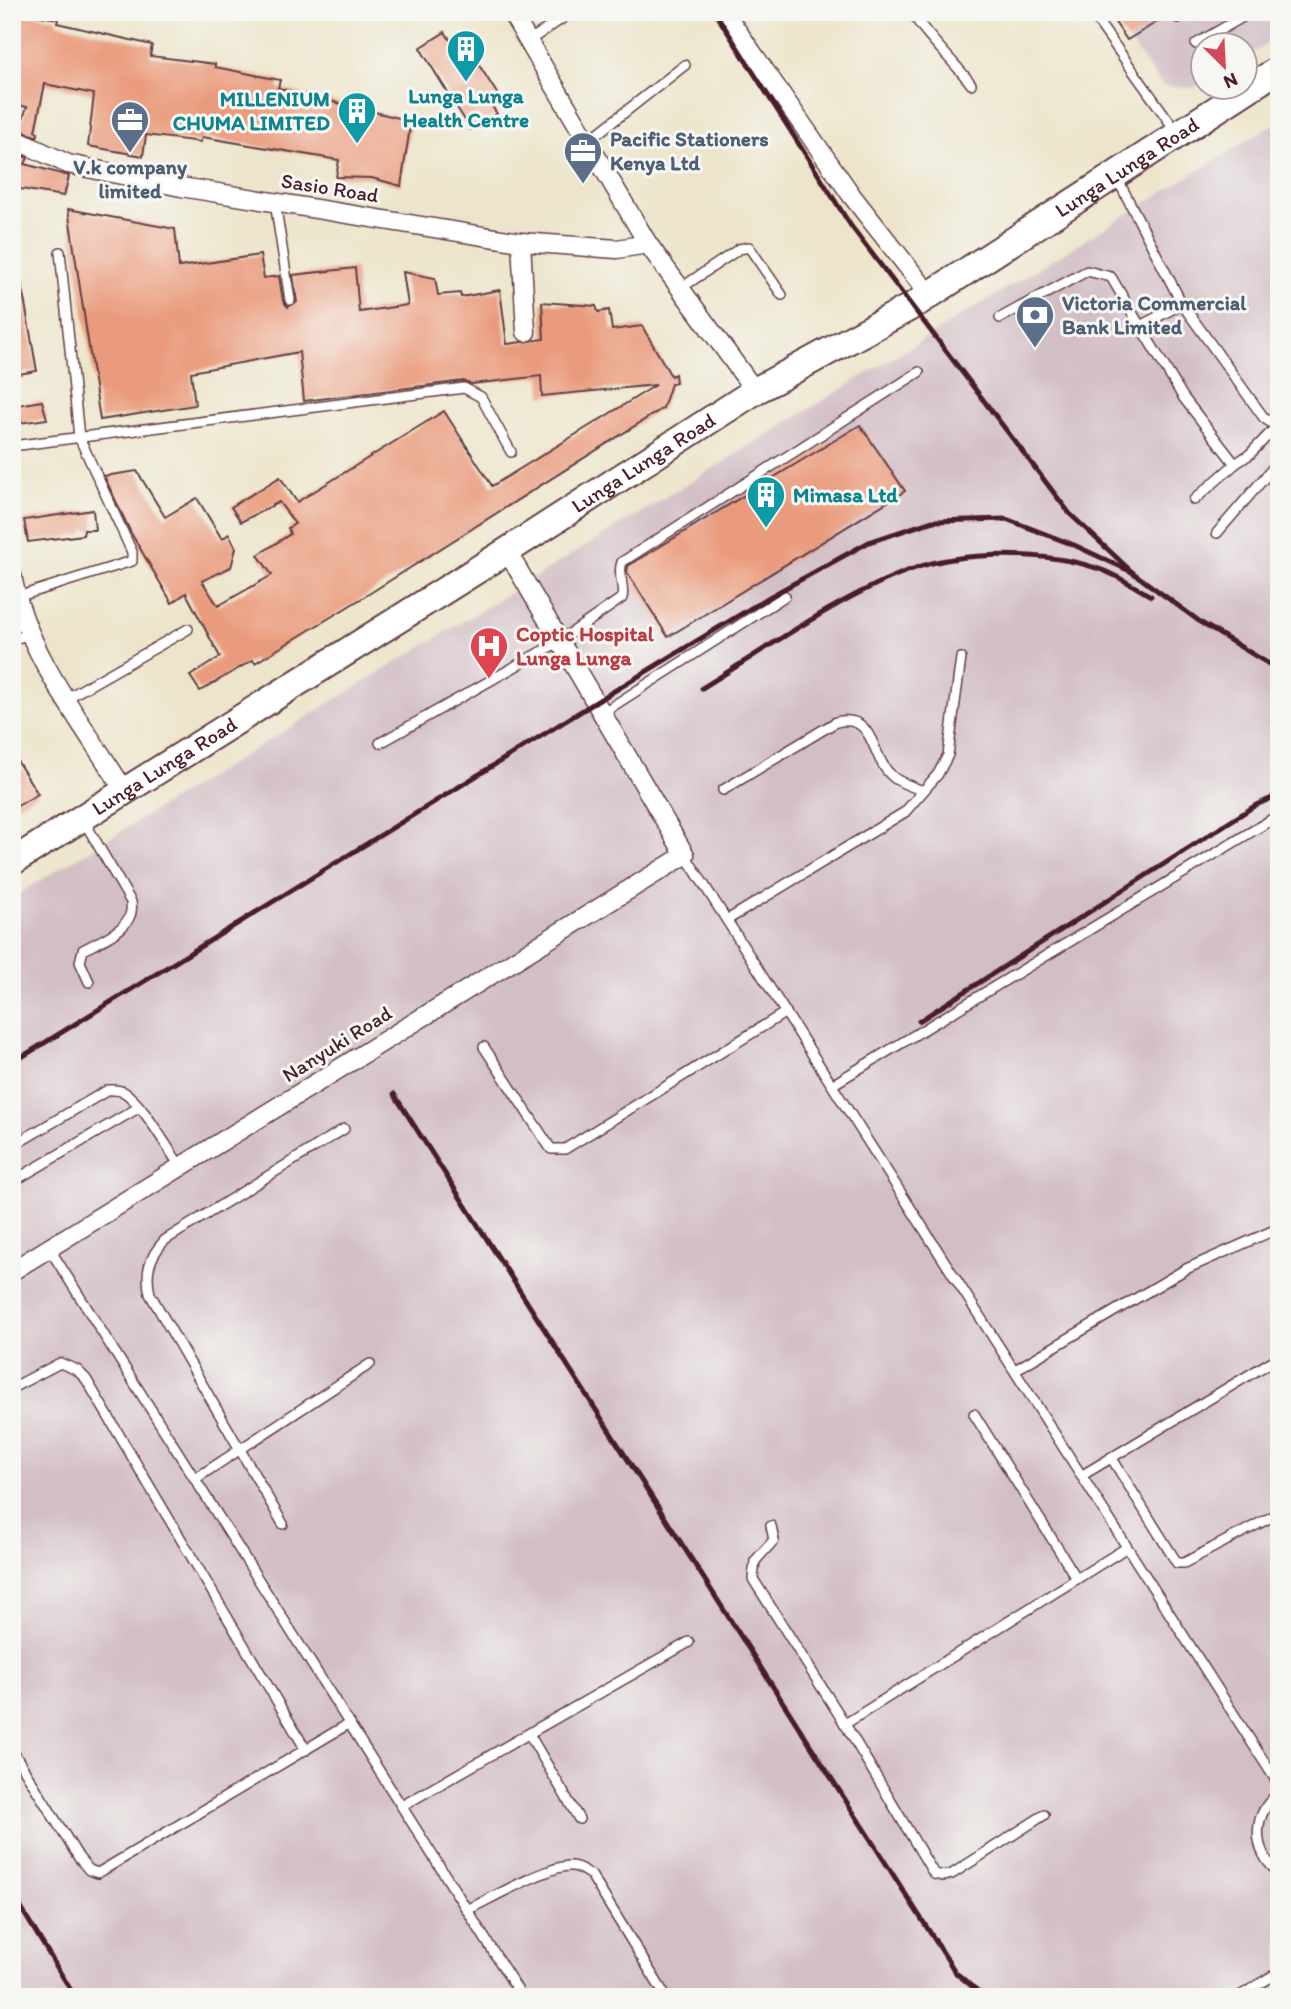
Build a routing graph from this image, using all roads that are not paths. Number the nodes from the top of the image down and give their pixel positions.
1 (511, 12) edge
2 (572, 12) edge
3 (724, 12) edge
4 (912, 12) edge
5 (1091, 12) edge
6 (1187, 12) edge
7 (1251, 12) edge
8 (1178, 18) dead end
9 (1217, 32) edge
10 (527, 42) junction
11 (685, 65) dead end
12 (1279, 69) edge
13 (971, 84) dead end
14 (1177, 132) junction
15 (12, 138) edge
16 (588, 141) junction
17 (1115, 173) junction
18 (275, 202) junction
19 (520, 242) junction
20 (648, 244) junction
21 (60, 251) dead end
22 (681, 288) junction
23 (929, 293) junction
24 (782, 295) dead end
25 (290, 300) dead end
26 (1182, 304) junction
27 (1000, 318) dead end
28 (1140, 326) junction
29 (526, 332) dead end
30 (919, 372) dead end
31 (755, 391) junction
32 (1278, 427) edge
33 (79, 437) junction
34 (12, 446) edge
35 (511, 452) dead end
36 (1279, 461) edge
37 (1235, 464) junction
38 (1194, 500) dead end
39 (1217, 533) dead end
40 (507, 551) junction
41 (12, 575) edge
42 (785, 596) dead end
43 (16, 597) junction
44 (188, 629) dead end
45 (21, 637) edge
46 (560, 642) junction
47 (961, 658) dead end
48 (67, 698) junction
49 (603, 713) junction
50 (380, 743) dead end
51 (723, 790) dead end
52 (923, 791) junction
53 (126, 793) junction
54 (1279, 815) edge
55 (83, 819) junction
56 (685, 855) junction
57 (12, 863) edge
58 (727, 920) junction
59 (89, 982) dead end
60 (786, 1012) junction
61 (484, 1046) dead end
62 (832, 1085) junction
63 (138, 1108) junction
64 (344, 1129) dead end
65 (12, 1146) edge
66 (181, 1167) junction
67 (12, 1182) edge
68 (1279, 1228) edge
69 (49, 1248) junction
70 (12, 1271) edge
71 (1279, 1357) edge
72 (370, 1364) dead end
73 (1014, 1370) junction
74 (12, 1388) edge
75 (974, 1414) dead end
76 (240, 1449) junction
77 (1111, 1457) junction
78 (1081, 1476) junction
79 (195, 1479) junction
80 (1279, 1513) edge
81 (283, 1524) dead end
82 (771, 1526) dead end
83 (1126, 1548) junction
84 (1077, 1579) junction
85 (689, 1642) dead end
86 (350, 1723) junction
87 (845, 1724) junction
88 (529, 1734) junction
89 (12, 1750) edge
90 (306, 1750) junction
91 (1279, 1785) edge
92 (1279, 1793) edge
93 (402, 1807) junction
94 (1044, 1815) dead end
95 (579, 1819) dead end
96 (1279, 1873) edge
97 (467, 1910) junction
98 (1279, 1972) edge
99 (522, 1997) edge
100 (666, 1997) edge
101 (1238, 1997) edge

1 - 10 street
2 - 10 lane
3 - 23 street
4 - 13 lane
5 - 14 lane
6 - 8 lane
7 - 9 lane
10 - 16 street
11 - 16 lane
12 - 14 main road, Lunga Lunga Road
14 - 17 main road, Lunga Lunga Road
15 - 18 street, Sasio Road
16 - 20 street
17 - 23 main road, Lunga Lunga Road
17 - 26 lane
18 - 19 street, Sasio Road
18 - 25 lane
19 - 20 street, Sasio Road
19 - 29 street
20 - 22 street
21 - 33 lane
22 - 24 lane
22 - 31 street
23 - 31 main road, Lunga Lunga Road
26 - 28 lane
26 - 32 lane
27 - 28 lane
28 - 37 lane
30 - 46 lane
31 - 40 main road, Lunga Lunga Road
32 - 37 lane
33 - 34 lane
33 - 35 lane
33 - 43 lane
36 - 39 lane
37 - 38 lane
40 - 46 street
40 - 53 main road, Lunga Lunga Road
41 - 43 street
42 - 49 lane
43 - 45 street
44 - 48 lane
45 - 48 street
46 - 49 street
46 - 50 lane
47 - 52 lane
48 - 53 street
49 - 56 street
51 - 52 lane
52 - 58 lane
53 - 55 main road, Lunga Lunga Road
54 - 62 lane
55 - 57 main road, Lunga Lunga Road
55 - 59 lane
56 - 58 lane
56 - 66 street, Nanyuki Road
58 - 60 lane
60 - 61 lane
60 - 62 lane
62 - 73 lane
63 - 65 lane
63 - 66 lane
63 - 67 lane
64 - 76 lane
66 - 69 street, Nanyuki Road
68 - 73 lane
69 - 70 street, Nanyuki Road
69 - 79 lane
71 - 77 lane
72 - 76 lane
73 - 78 lane
74 - 90 lane
75 - 84 lane
76 - 79 lane
76 - 81 lane
77 - 78 lane
77 - 80 lane
78 - 83 lane
79 - 86 lane
82 - 87 lane
83 - 84 lane
83 - 91 lane
84 - 87 lane
85 - 88 lane
86 - 90 lane
86 - 93 lane
87 - 94 lane
88 - 93 lane
88 - 95 lane
89 - 90 lane
92 - 96 lane
93 - 97 lane
97 - 99 lane
97 - 100 lane
98 - 101 lane

